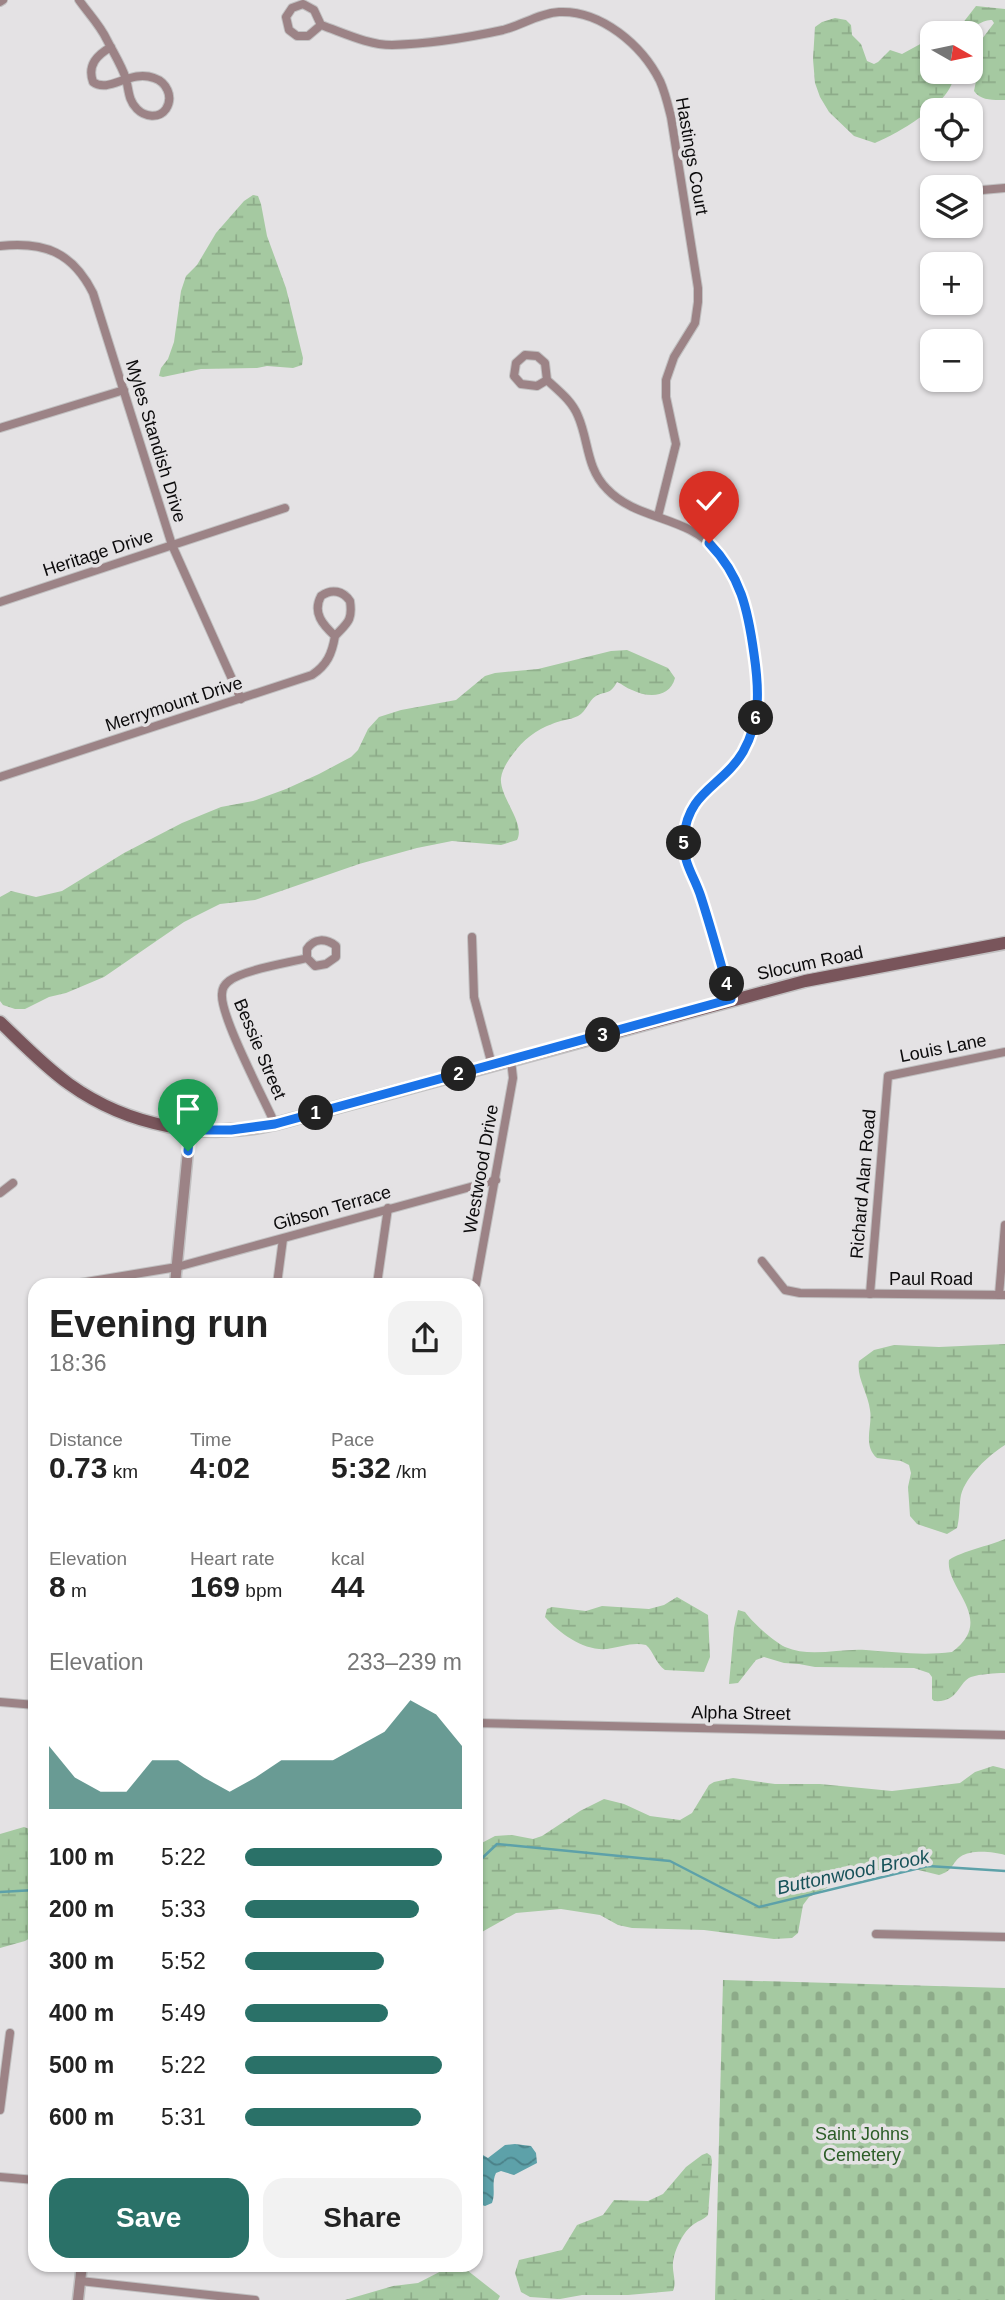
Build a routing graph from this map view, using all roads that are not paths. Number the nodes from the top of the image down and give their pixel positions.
1 (79, 0) edge
2 (321, 25) junction
3 (110, 47) junction
4 (126, 80) junction
5 (1005, 188) edge
6 (983, 190) edge
7 (0, 246) edge
8 (547, 380) junction
9 (124, 390) junction
10 (0, 428) edge
11 (285, 508) dead end
12 (658, 516) junction
13 (172, 545) junction
14 (0, 602) edge
15 (335, 636) junction
16 (241, 699) junction
17 (0, 777) edge
18 (472, 937) dead end
19 (1005, 943) edge
20 (307, 958) dead end
21 (731, 999) junction
22 (0, 1023) edge
23 (1005, 1052) edge
24 (511, 1060) junction
25 (492, 1065) junction
26 (888, 1076) joint
27 (275, 1124) junction
28 (190, 1130) junction
29 (496, 1180) junction
30 (13, 1183) dead end
31 (0, 1193) edge
32 (388, 1208) junction
33 (1005, 1225) edge
34 (283, 1239) junction
35 (761, 1261) dead end
36 (177, 1267) junction
37 (110, 1278) edge
38 (176, 1278) edge
39 (278, 1278) edge
40 (378, 1278) edge
41 (477, 1278) edge
42 (870, 1294) junction
43 (1002, 1295) edge
44 (0, 1702) edge
45 (28, 1704) edge
46 (483, 1723) edge
47 (1005, 1735) edge
48 (876, 1934) dead end
49 (1005, 1937) edge
50 (10, 2032) dead end
51 (0, 2110) edge
52 (0, 2177) edge
53 (28, 2179) edge
54 (81, 2272) edge
55 (80, 2281) junction
56 (78, 2300) edge
57 (255, 2300) edge

1 - 3 street
2 - 2 street, Hastings Court
2 - 12 street, Hastings Court
3 - 4 street
3 - 4 street
4 - 4 street
5 - 6 street
7 - 9 street, Myles Standish Drive
8 - 8 street
8 - 12 street
9 - 10 street
9 - 13 street, Myles Standish Drive
11 - 13 street, Heritage Drive
12 - 21 street
13 - 14 street, Heritage Drive
13 - 16 street, Myles Standish Drive
15 - 15 street, Merrymount Drive
15 - 16 street, Merrymount Drive
16 - 17 street, Merrymount Drive
18 - 25 street
19 - 21 main road, Slocum Road
20 - 27 street, Bessie Street
21 - 24 main road, Slocum Road
22 - 28 main road, Slocum Road
23 - 26 street, Louis Lane
24 - 25 main road, Slocum Road
24 - 29 street, Westwood Drive
25 - 27 main road, Slocum Road
26 - 42 street, Richard Alan Road
27 - 28 main road, Slocum Road
28 - 36 street
29 - 32 street, Gibson Terrace
29 - 41 street, Westwood Drive
30 - 31 street
32 - 34 street, Gibson Terrace
32 - 40 street
33 - 43 street
34 - 36 street, Gibson Terrace
34 - 39 street
35 - 42 street, Paul Road
36 - 37 street, Gibson Terrace
36 - 38 street
42 - 43 street, Paul Road
44 - 45 street
46 - 47 street, Alpha Street
48 - 49 street
50 - 51 street
52 - 53 street
54 - 55 street
55 - 56 street
55 - 57 street

